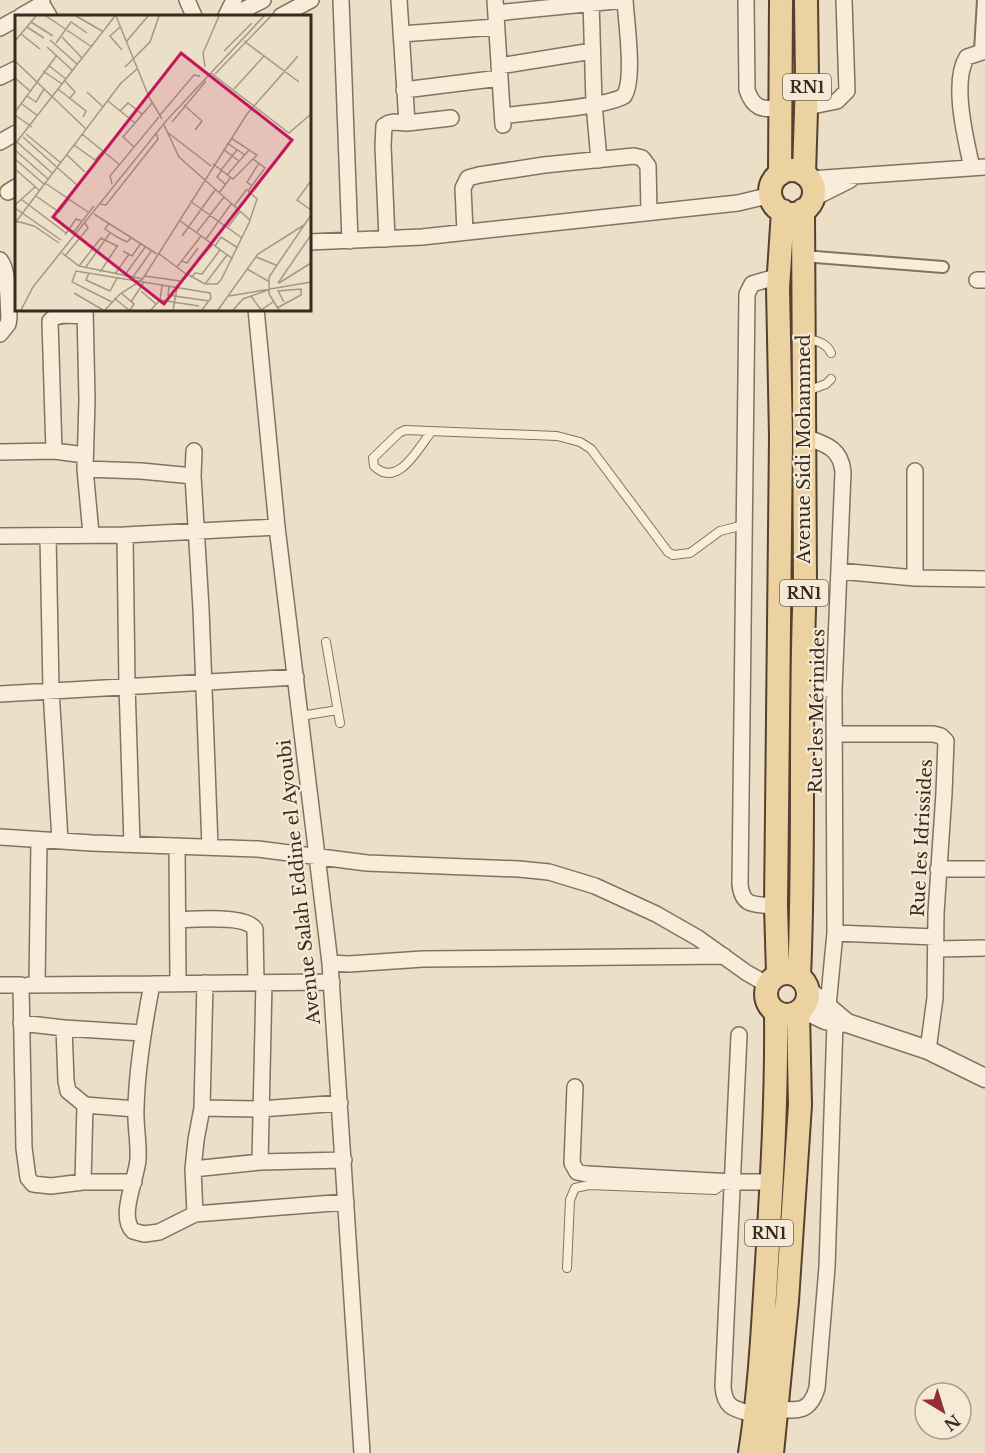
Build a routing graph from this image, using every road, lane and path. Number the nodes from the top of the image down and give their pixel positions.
1 (187, 0) edge
2 (234, 0) edge
3 (263, 0) edge
4 (311, 0) edge
5 (341, 0) edge
6 (399, 0) edge
7 (625, 0) edge
8 (746, 0) edge
9 (781, 0) edge
10 (806, 0) edge
11 (844, 0) edge
12 (983, 0) edge
13 (591, 2) edge
14 (45, 7) edge
15 (496, 13) edge
16 (24, 15) edge
17 (194, 15) edge
18 (226, 15) edge
19 (234, 15) edge
20 (285, 15) edge
21 (15, 20) edge
22 (0, 28) edge
23 (401, 34) junction
24 (592, 51) junction
25 (982, 51) edge
26 (500, 72) junction
27 (404, 90) junction
28 (594, 104) junction
29 (781, 107) junction
30 (807, 107) junction
31 (451, 118) dead end
32 (407, 123) junction
33 (15, 133) edge
34 (0, 142) edge
35 (599, 160) junction
36 (978, 167) edge
37 (797, 195) junction
38 (649, 212) junction
39 (465, 232) junction
40 (387, 239) junction
41 (350, 241) junction
42 (310, 242) edge
43 (803, 256) junction
44 (6, 261) edge
45 (943, 267) dead end
46 (779, 276) junction
47 (256, 310) edge
48 (85, 312) edge
49 (779, 333) junction
50 (0, 334) edge
51 (804, 335) junction
52 (831, 353) dead end
53 (831, 378) dead end
54 (804, 392) junction
55 (780, 393) junction
56 (431, 432) junction
57 (805, 437) junction
58 (54, 451) junction
59 (194, 451) dead end
60 (0, 452) edge
61 (85, 462) junction
62 (915, 471) dead end
63 (193, 476) junction
64 (744, 525) junction
65 (277, 526) junction
66 (196, 531) junction
67 (91, 534) junction
68 (125, 535) junction
69 (0, 536) edge
70 (48, 536) junction
71 (839, 571) junction
72 (915, 578) junction
73 (985, 579) edge
74 (327, 642) dead end
75 (296, 677) junction
76 (202, 682) junction
77 (127, 685) junction
78 (802, 686) junction
79 (51, 690) junction
80 (834, 690) junction
81 (0, 694) edge
82 (338, 710) junction
83 (300, 716) junction
84 (339, 723) dead end
85 (835, 734) junction
86 (0, 837) edge
87 (39, 840) junction
88 (60, 840) junction
89 (132, 844) junction
90 (177, 846) junction
91 (210, 847) junction
92 (318, 856) junction
93 (938, 869) junction
94 (985, 869) edge
95 (776, 906) junction
96 (178, 920) junction
97 (835, 933) junction
98 (936, 943) junction
99 (985, 948) edge
100 (724, 956) junction
101 (330, 963) junction
102 (178, 982) junction
103 (332, 982) junction
104 (205, 983) junction
105 (260, 983) junction
106 (152, 984) junction
107 (0, 985) edge
108 (21, 985) junction
109 (37, 985) junction
110 (792, 991) junction
111 (837, 1017) junction
112 (21, 1023) junction
113 (64, 1028) junction
114 (142, 1033) junction
115 (739, 1035) dead end
116 (928, 1050) junction
117 (985, 1078) edge
118 (575, 1087) dead end
119 (340, 1103) junction
120 (86, 1105) junction
121 (202, 1108) junction
122 (261, 1108) junction
123 (136, 1109) junction
124 (344, 1160) junction
125 (260, 1162) junction
126 (194, 1169) junction
127 (84, 1182) junction
128 (134, 1182) junction
129 (729, 1182) junction
130 (772, 1182) junction
131 (346, 1202) junction
132 (195, 1214) junction
133 (567, 1268) dead end
134 (766, 1412) junction
135 (362, 1453) edge
136 (750, 1453) edge
137 (772, 1453) edge

1 - 17 street
2 - 18 street
3 - 19 street
4 - 20 street
5 - 41 street
6 - 23 street
7 - 13 street
7 - 28 street
8 - 29 street
9 - 29 main road, RN1
10 - 30 main road, Avenue Sidi Mohammed / RN1
11 - 30 street
12 - 25 street
13 - 15 street
13 - 24 street
14 - 16 street
15 - 23 street
15 - 26 street
21 - 22 street
23 - 27 street
24 - 26 street
24 - 28 street
25 - 36 street
26 - 27 street
26 - 28 street
27 - 32 street
28 - 35 street
29 - 37 main road, RN1
30 - 37 main road, Avenue Sidi Mohammed / RN1
31 - 32 street
32 - 40 street
33 - 34 street
35 - 38 street
35 - 39 street
36 - 37 street
37 - 38 street
37 - 43 main road, Avenue Sidi Mohammed / RN1
37 - 46 main road, Avenue Sidi Mohammed / RN1
38 - 39 street
39 - 40 street
40 - 41 street
41 - 42 street
43 - 45 street
43 - 51 main road, Avenue Sidi Mohammed / RN1
44 - 50 street
46 - 49 main road, Avenue Sidi Mohammed / RN1
46 - 64 street
47 - 65 street, Avenue Salah Eddine el Ayoubi
48 - 58 street
48 - 61 street
49 - 51 main road
49 - 55 main road, Avenue Sidi Mohammed / RN1
51 - 52 lane
51 - 54 main road, Avenue Sidi Mohammed / RN1
53 - 54 lane
54 - 55 main road
54 - 57 main road, Avenue Sidi Mohammed / RN1
55 - 95 main road, Avenue Sidi Mohammed / RN1
56 - 56 lane
56 - 64 lane
57 - 71 street, Rue les Mérinides
57 - 78 main road, Avenue Sidi Mohammed / RN1
58 - 60 street
58 - 61 street
59 - 63 street
61 - 63 street
61 - 67 street
62 - 72 street
63 - 66 street
64 - 95 street
65 - 66 street
65 - 75 street, Avenue Salah Eddine el Ayoubi
66 - 68 street
66 - 76 street
67 - 68 street
67 - 70 street
68 - 77 street
69 - 70 street
70 - 79 street
71 - 72 street
71 - 80 street, Rue les Mérinides
72 - 73 street
74 - 82 lane
75 - 76 street
75 - 83 street, Avenue Salah Eddine el Ayoubi
76 - 77 street
76 - 91 street
77 - 79 street
77 - 89 street
78 - 80 street
78 - 110 main road, Avenue Sidi Mohammed / RN1
79 - 81 street
79 - 88 street
80 - 85 street, Rue les Mérinides
82 - 83 lane
82 - 84 lane
83 - 92 street, Avenue Salah Eddine el Ayoubi
85 - 93 street, Rue les Idrissides
85 - 97 street, Rue les Mérinides
86 - 87 street
87 - 88 street
87 - 109 street
88 - 89 street
89 - 90 street
90 - 91 street
90 - 96 street
91 - 92 street
92 - 100 street
92 - 101 street, Avenue Salah Eddine el Ayoubi
93 - 94 street
93 - 98 street, Rue les Idrissides
95 - 110 main road, Avenue Sidi Mohammed / RN1
96 - 102 street
96 - 105 street
97 - 98 street
97 - 111 street, Rue les Mérinides
98 - 99 street
98 - 116 street, Rue les Idrissides
100 - 101 street
100 - 110 street
101 - 103 street, Avenue Salah Eddine el Ayoubi
102 - 104 street
102 - 106 street
103 - 105 street
103 - 119 street, Avenue Salah Eddine el Ayoubi
104 - 105 street
104 - 121 street
105 - 122 street
106 - 109 street
106 - 114 street
107 - 108 street
108 - 109 street
108 - 112 street
110 - 111 street
110 - 130 main road, Avenue Sidi Mohammed / RN1
110 - 134 main road, Avenue Sidi Mohammed / RN1
111 - 116 street
111 - 134 street, Rue les Mérinides
112 - 113 street
112 - 127 street
113 - 114 street
113 - 120 street
114 - 123 street
115 - 129 street
116 - 117 street
118 - 129 street
119 - 122 street
119 - 124 street, Avenue Salah Eddine el Ayoubi
120 - 123 street
120 - 127 street
121 - 122 street
121 - 126 street
122 - 125 street
123 - 128 street
124 - 125 street
124 - 131 street, Avenue Salah Eddine el Ayoubi
125 - 126 street
126 - 132 street
127 - 128 street
128 - 132 street
129 - 130 street
129 - 133 lane
129 - 134 street
130 - 134 main road, Avenue Sidi Mohammed / RN1
131 - 132 street
131 - 135 street, Avenue Salah Eddine el Ayoubi
134 - 136 main road, Avenue Sidi Mohammed / RN1
134 - 137 main road, Avenue Sidi Mohammed / RN1

